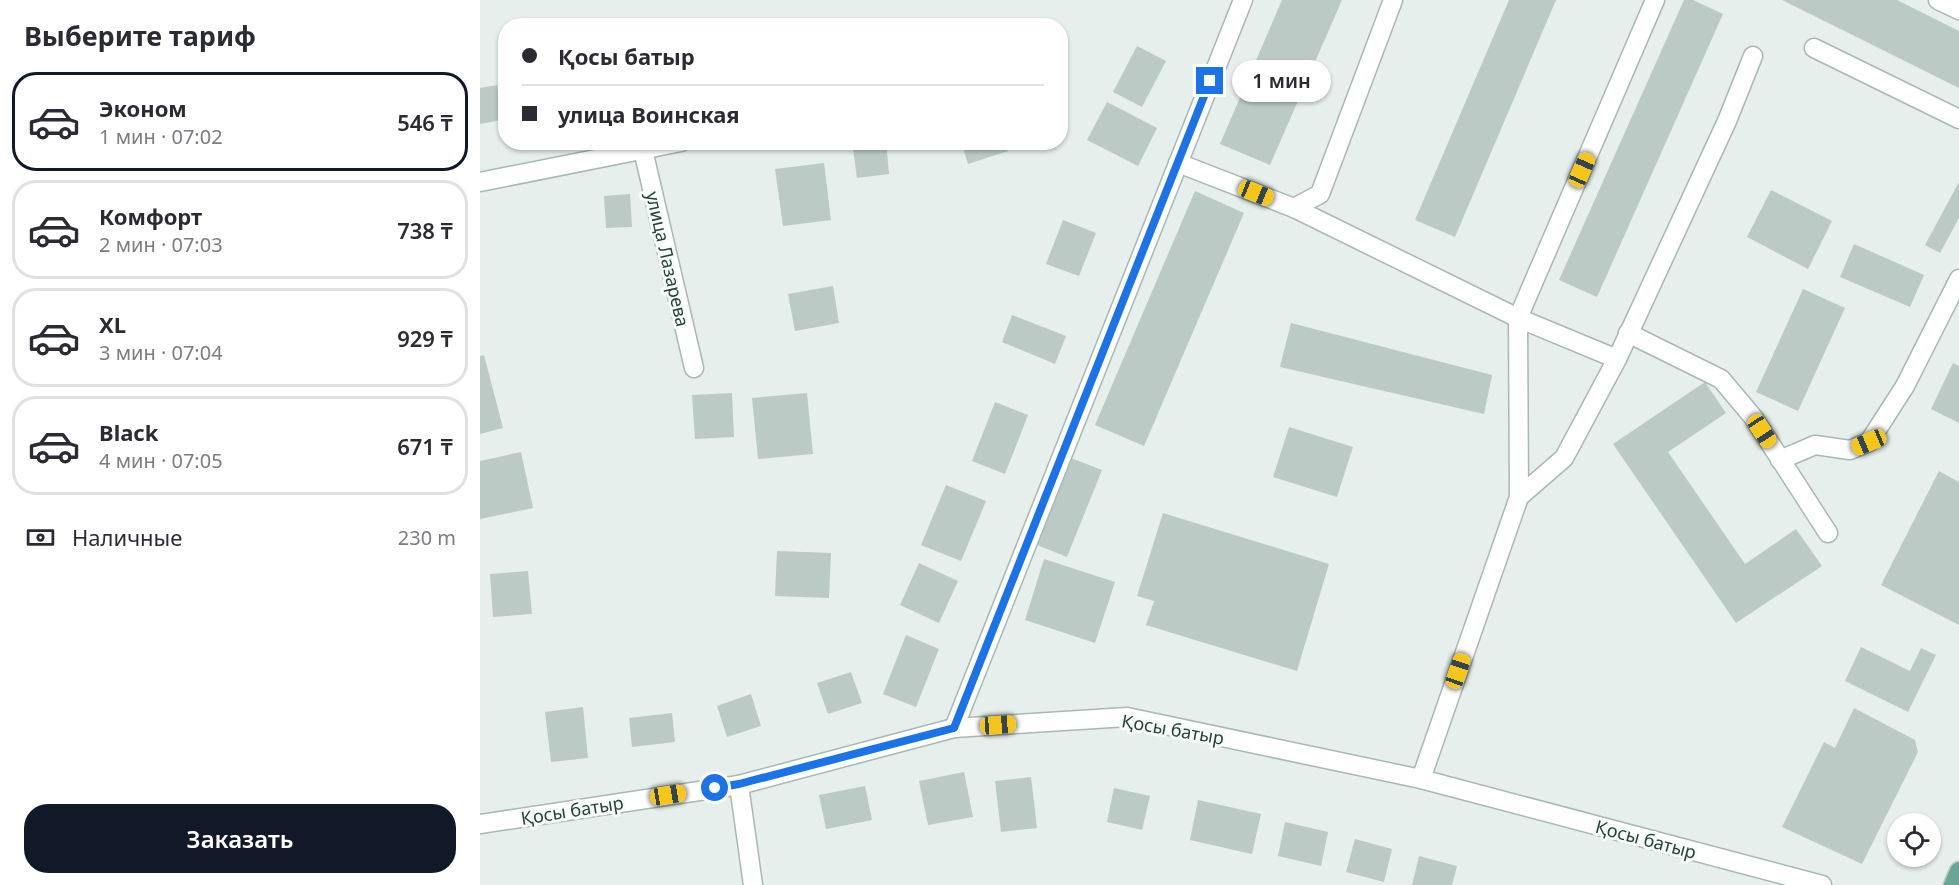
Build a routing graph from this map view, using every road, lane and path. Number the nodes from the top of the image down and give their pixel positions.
1 (1243, 0) edge
2 (1393, 0) edge
3 (1655, 0) edge
4 (1938, 0) edge
5 (1959, 10) edge
6 (1814, 48) dead end
7 (1753, 56) dead end
8 (1959, 119) edge
9 (643, 150) joint
10 (1178, 163) junction
11 (480, 182) edge
12 (1294, 208) junction
13 (1959, 279) edge
14 (1518, 318) junction
15 (1628, 333) junction
16 (1617, 359) junction
17 (694, 368) dead end
18 (1780, 460) junction
19 (1519, 497) junction
20 (1828, 533) dead end
21 (954, 728) junction
22 (1421, 779) junction
23 (739, 784) junction
24 (480, 824) edge
25 (1959, 871) edge
26 (753, 885) edge
27 (1822, 885) edge
28 (1953, 885) edge

1 - 10 street
2 - 12 street
3 - 14 street
4 - 5 street
6 - 8 street
7 - 15 street
9 - 11 street
9 - 17 street, улица Лазарева
10 - 12 street
10 - 21 street
12 - 14 street
13 - 18 street
14 - 16 street
14 - 19 street
15 - 16 street
15 - 18 street
16 - 19 street
18 - 20 street
19 - 22 street
21 - 22 street, Қосы батыр
21 - 23 street, Қосы батыр
22 - 27 street, Қосы батыр
23 - 24 street, Қосы батыр
23 - 26 street
25 - 28 main road

